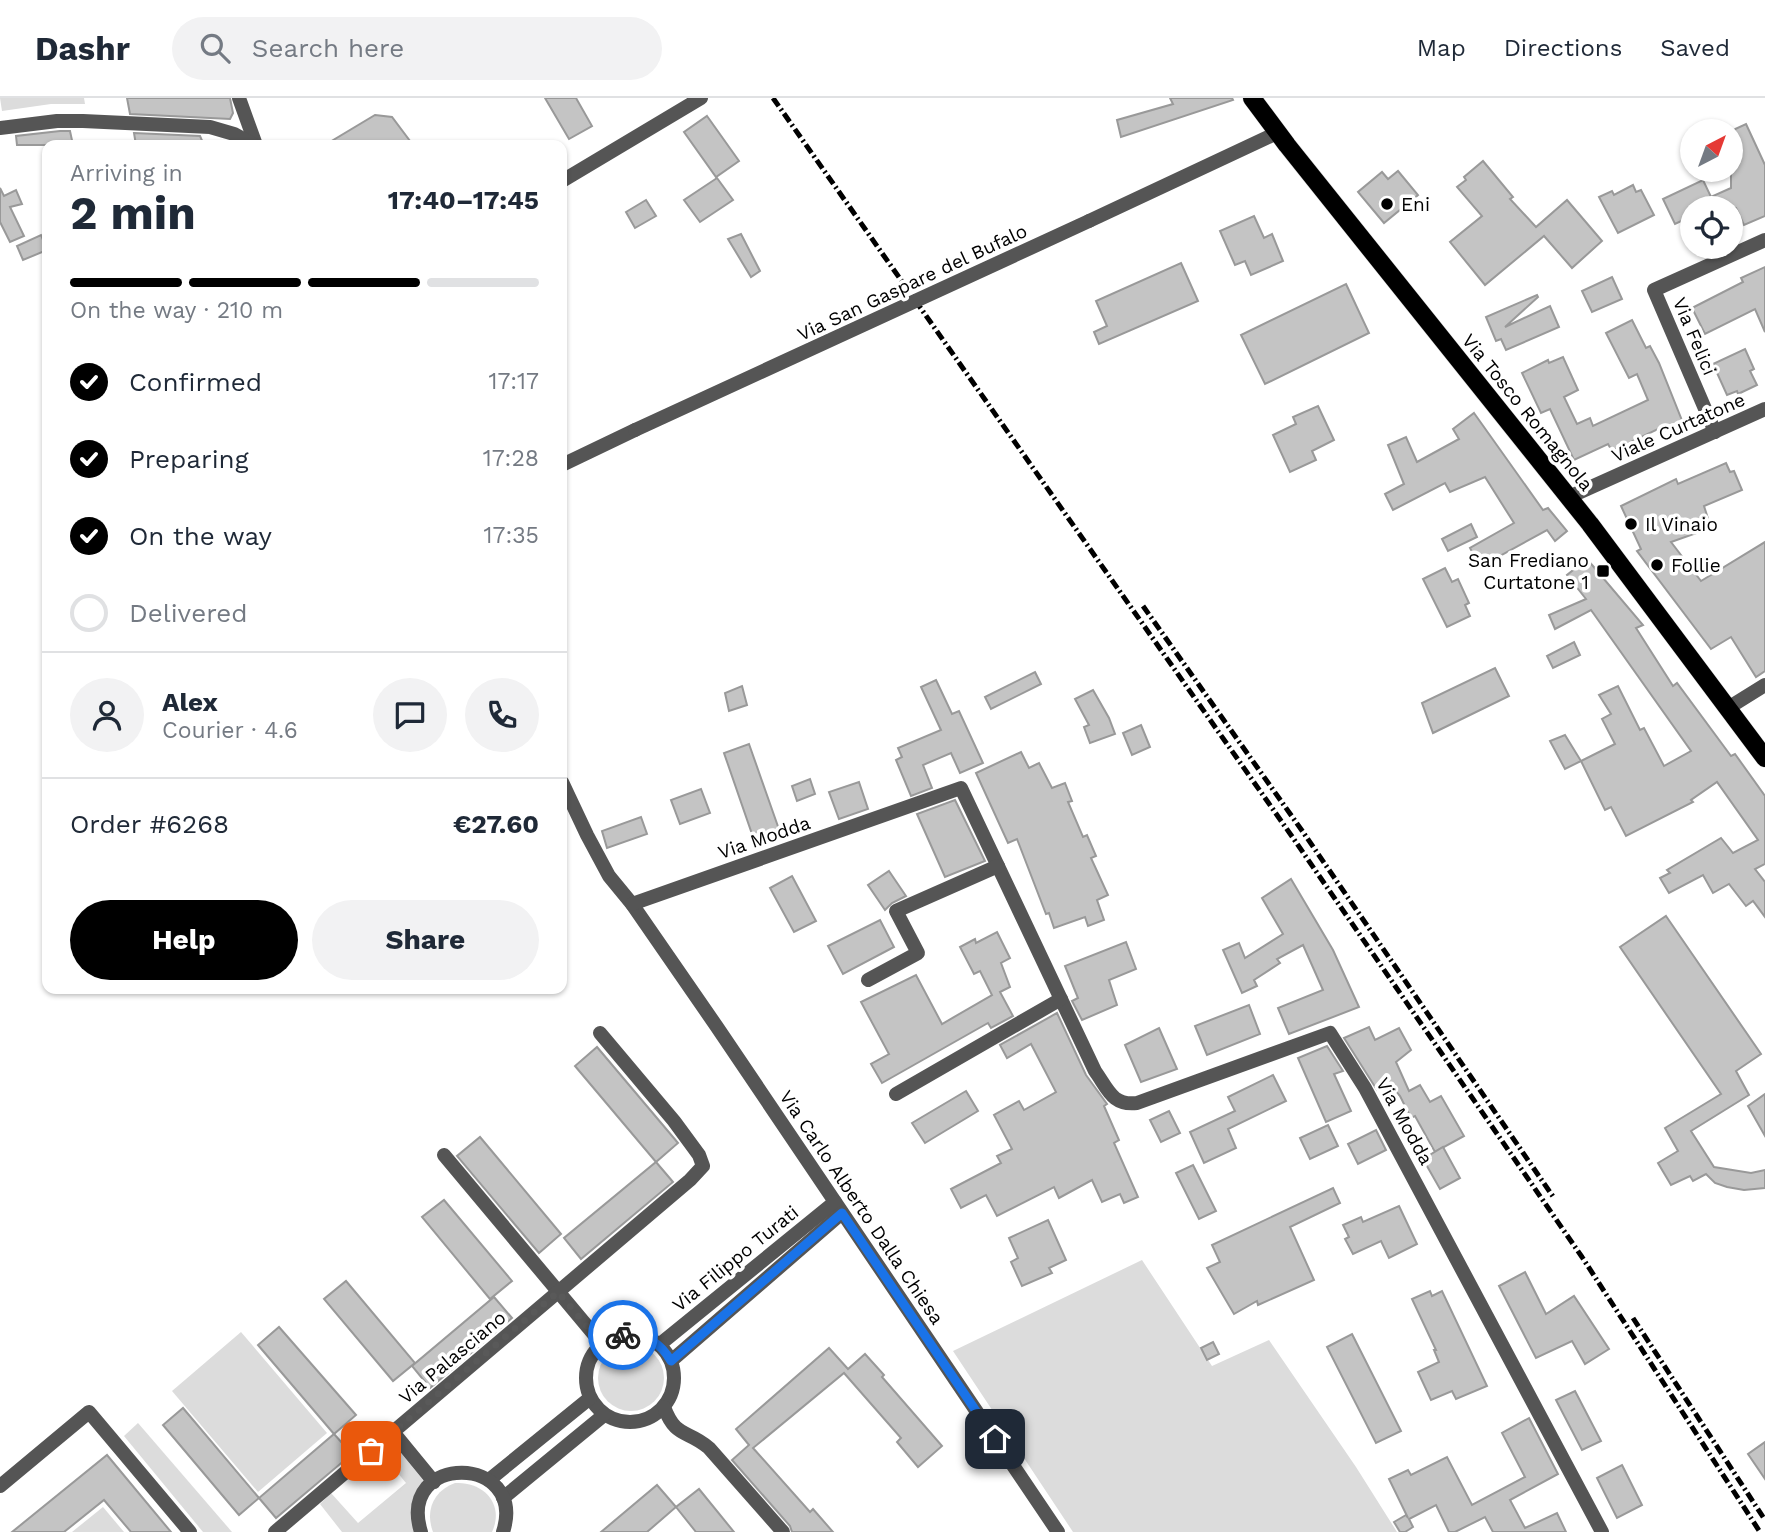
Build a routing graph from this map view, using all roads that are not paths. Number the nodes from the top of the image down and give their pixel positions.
1 (239, 98) edge
2 (701, 98) edge
3 (1252, 98) edge
4 (0, 128) edge
5 (1278, 134) junction
6 (245, 140) edge
7 (253, 140) edge
8 (567, 178) edge
9 (1765, 240) edge
10 (1765, 409) edge
11 (1715, 432) junction
12 (567, 463) edge
13 (1569, 497) junction
14 (1765, 685) edge
15 (1728, 708) junction
16 (1765, 758) edge
17 (567, 792) edge
18 (998, 866) junction
19 (632, 904) junction
20 (868, 980) dead end
21 (1061, 999) junction
22 (600, 1033) dead end
23 (896, 1094) dead end
24 (444, 1155) dead end
25 (839, 1208) junction
26 (558, 1292) junction
27 (602, 1344) junction
28 (659, 1345) junction
29 (671, 1361) junction
30 (590, 1398) junction
31 (664, 1407) junction
32 (604, 1415) junction
33 (393, 1432) junction
34 (489, 1480) junction
35 (434, 1482) junction
36 (0, 1486) edge
37 (503, 1498) junction
38 (190, 1532) edge
39 (275, 1532) edge
40 (421, 1532) edge
41 (503, 1532) edge
42 (783, 1532) edge
43 (1058, 1532) edge
44 (1602, 1532) edge

1 - 7 street
2 - 8 street
3 - 5 main road, Via Tosco Romagnola
4 - 6 street
5 - 12 street, Via San Gaspare del Bufalo, bridge
5 - 13 main road, Via Tosco Romagnola
9 - 11 street, Via Felici
10 - 11 street, Viale Curtatone
11 - 13 street, Viale Curtatone
13 - 15 main road, Via Tosco Romagnola
14 - 15 street
15 - 16 main road, Via Tosco Romagnola
17 - 19 street
18 - 19 street, Via Modda
18 - 20 street
18 - 21 street, Via Modda
19 - 25 street, Via Carlo Alberto Dalla Chiesa
21 - 23 street
21 - 44 street, Via Modda
22 - 26 street, Via Palasciano
24 - 26 street
25 - 28 street, Via Filippo Turati
25 - 29 street, Via Filippo Turati
25 - 43 street, Via Carlo Alberto Dalla Chiesa
26 - 27 street
26 - 33 street, Via Palasciano
27 - 28 street
27 - 30 street
28 - 29 street
29 - 31 street
30 - 32 street
30 - 34 street
31 - 32 street
31 - 42 street
32 - 37 street
33 - 35 street
33 - 39 street, Via Palasciano
34 - 35 street
34 - 37 street
35 - 40 street
36 - 38 street
37 - 41 street

